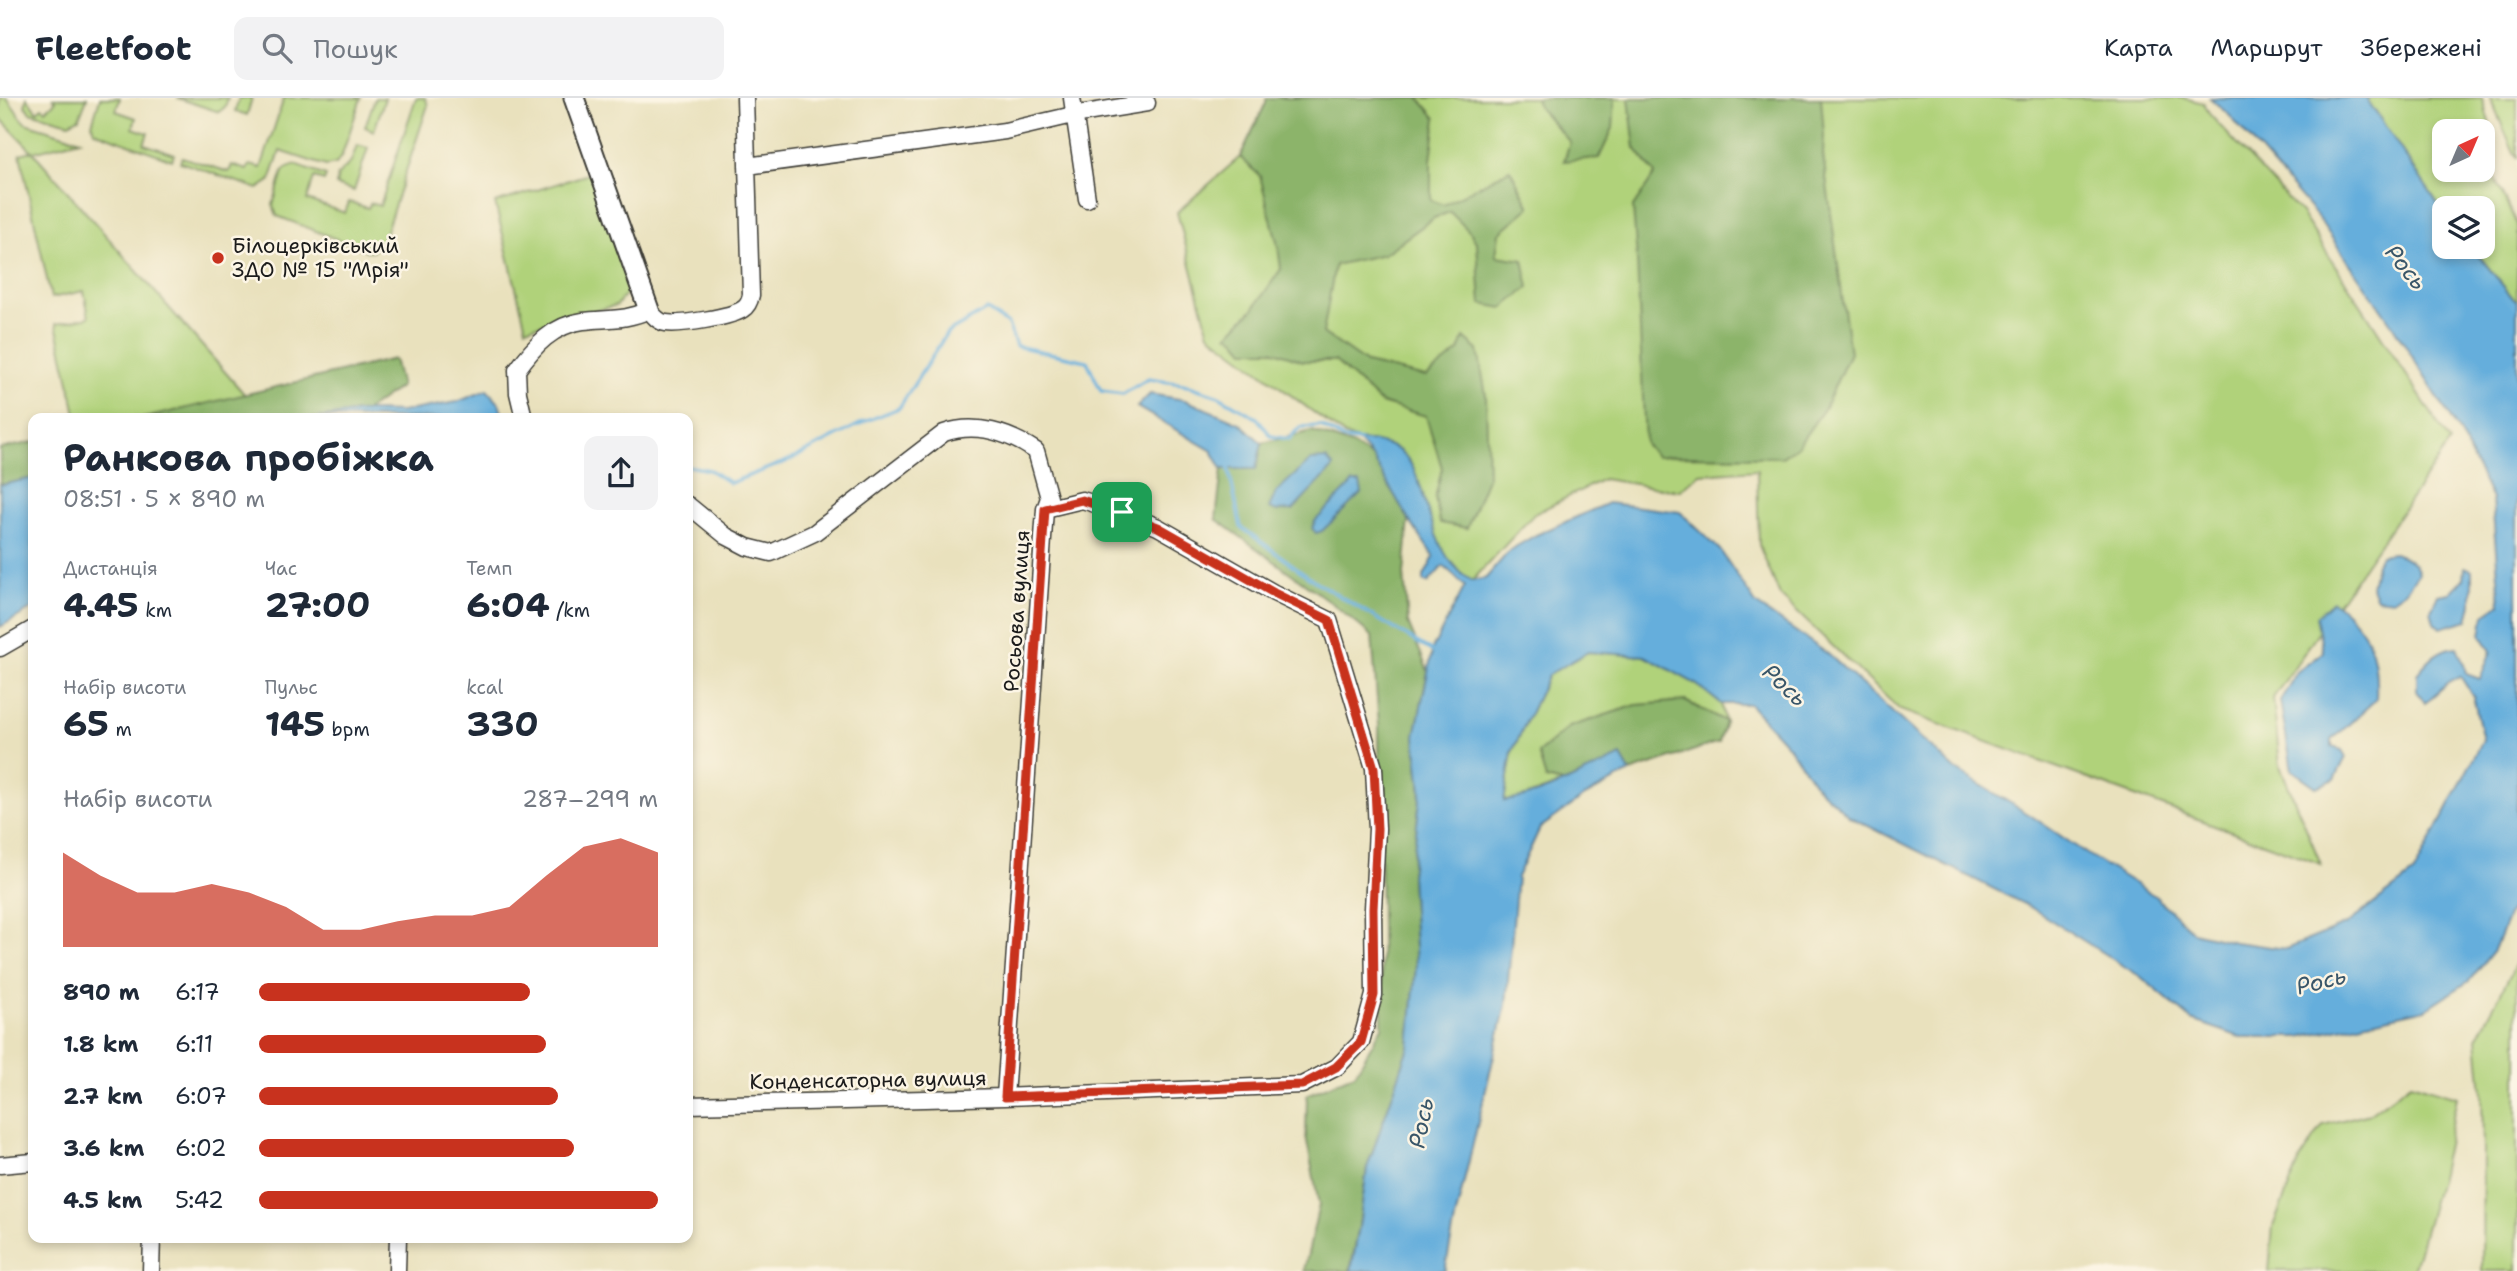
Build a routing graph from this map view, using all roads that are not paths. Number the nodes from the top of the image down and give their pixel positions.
1 (574, 98) edge
2 (745, 98) edge
3 (1147, 103) dead end
4 (1072, 106) edge
5 (747, 166) junction
6 (1087, 199) dead end
7 (649, 310) junction
8 (523, 413) edge
9 (693, 509) edge
10 (1045, 509) junction
11 (28, 632) edge
12 (0, 648) edge
13 (1005, 1097) junction
14 (693, 1105) edge
15 (28, 1162) edge
16 (0, 1165) edge
17 (152, 1243) edge
18 (398, 1243) edge
19 (151, 1271) edge
20 (397, 1271) edge

1 - 7 street
2 - 5 street
3 - 4 street
4 - 5 street
4 - 6 street
5 - 7 street
7 - 8 street
9 - 10 street, Росьова вулиця
10 - 13 street, Росьова вулиця
10 - 13 street, Конденсаторна вулиця
11 - 12 street
13 - 14 street, Конденсаторна вулиця
15 - 16 street
17 - 19 street
18 - 20 street

